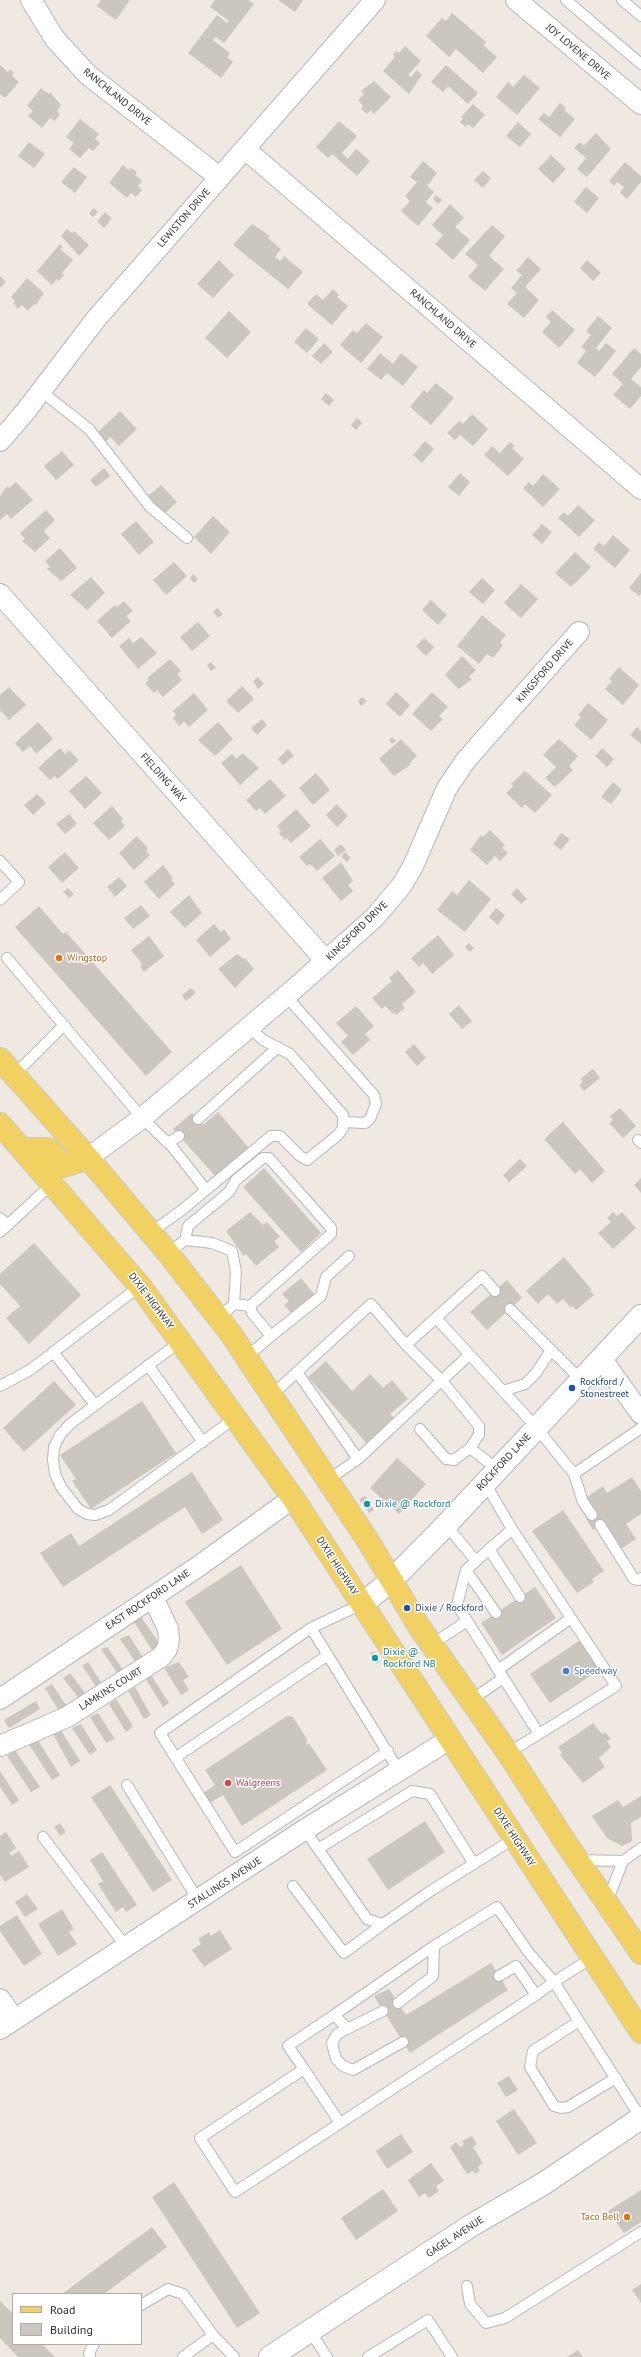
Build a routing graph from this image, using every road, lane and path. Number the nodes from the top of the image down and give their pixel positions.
1 (31, 0) edge
2 (375, 0) edge
3 (516, 0) edge
4 (566, 0) edge
5 (622, 0) edge
6 (641, 16) edge
7 (641, 64) edge
8 (641, 104) edge
9 (245, 149) junction
10 (219, 177) junction
11 (41, 391) junction
12 (0, 441) edge
13 (641, 489) edge
14 (187, 538) dead end
15 (0, 594) edge
16 (579, 632) dead end
17 (0, 862) edge
18 (0, 900) edge
19 (7, 958) dead end
20 (326, 961) junction
21 (286, 996) junction
22 (64, 1025) junction
23 (249, 1027) junction
24 (278, 1047) junction
25 (7, 1067) edge
26 (142, 1118) junction
27 (198, 1119) dead end
28 (344, 1122) junction
29 (0, 1124) edge
30 (179, 1136) dead end
31 (170, 1144) junction
32 (22, 1149) junction
33 (88, 1158) junction
34 (52, 1184) junction
35 (206, 1190) junction
36 (0, 1218) edge
37 (4, 1229) edge
38 (150, 1233) junction
39 (177, 1247) junction
40 (349, 1256) dead end
41 (140, 1286) junction
42 (495, 1290) dead end
43 (250, 1306) junction
44 (510, 1309) dead end
45 (227, 1311) junction
46 (641, 1316) edge
47 (436, 1318) junction
48 (271, 1336) junction
49 (181, 1341) junction
50 (406, 1345) junction
51 (551, 1350) junction
52 (53, 1352) junction
53 (469, 1355) junction
54 (247, 1357) junction
55 (601, 1358) junction
56 (148, 1365) junction
57 (297, 1372) junction
58 (580, 1380) junction
59 (442, 1381) junction
60 (0, 1386) edge
61 (503, 1391) junction
62 (272, 1395) junction
63 (95, 1405) junction
64 (641, 1414) edge
65 (235, 1418) junction
66 (536, 1427) junction
67 (641, 1428) edge
68 (420, 1429) dead end
69 (204, 1442) junction
70 (470, 1448) junction
71 (358, 1460) junction
72 (574, 1474) junction
73 (490, 1476) junction
74 (328, 1480) junction
75 (292, 1498) junction
76 (592, 1515) dead end
77 (446, 1525) junction
78 (600, 1525) dead end
79 (512, 1529) junction
80 (489, 1550) junction
81 (476, 1561) junction
82 (466, 1570) junction
83 (641, 1578) edge
84 (391, 1581) junction
85 (153, 1596) junction
86 (520, 1597) dead end
87 (362, 1604) junction
88 (496, 1613) dead end
89 (571, 1618) junction
90 (467, 1621) junction
91 (311, 1628) junction
92 (431, 1645) junction
93 (328, 1656) junction
94 (500, 1674) junction
95 (0, 1699) edge
96 (470, 1701) junction
97 (539, 1734) junction
98 (450, 1739) junction
99 (0, 1746) edge
100 (388, 1751) junction
101 (508, 1753) junction
102 (176, 1757) junction
103 (399, 1771) junction
104 (127, 1785) dead end
105 (305, 1830) junction
106 (43, 1837) dead end
107 (515, 1838) junction
108 (641, 1848) edge
109 (318, 1849) junction
110 (578, 1860) junction
111 (623, 1861) junction
112 (474, 1864) junction
113 (293, 1886) dead end
114 (198, 1900) junction
115 (607, 1902) junction
116 (383, 1924) junction
117 (434, 1946) junction
118 (126, 1948) junction
119 (640, 1950) edge
120 (593, 1957) junction
121 (499, 1976) dead end
122 (554, 1982) junction
123 (536, 1995) junction
124 (0, 1999) edge
125 (398, 2003) dead end
126 (383, 2011) dead end
127 (334, 2015) junction
128 (579, 2021) junction
129 (7, 2024) edge
130 (347, 2028) junction
131 (641, 2032) edge
132 (403, 2042) dead end
133 (304, 2068) junction
134 (616, 2078) junction
135 (641, 2118) edge
136 (340, 2123) junction
137 (641, 2232) edge
138 (466, 2286) dead end
139 (142, 2303) edge
140 (310, 2331) junction
141 (213, 2335) junction
142 (93, 2345) edge
143 (90, 2357) edge
144 (183, 2357) edge
145 (234, 2357) edge
146 (270, 2357) edge
147 (327, 2357) edge
148 (368, 2357) edge
149 (452, 2357) edge

1 - 10 street, RANCHLAND DRIVE
2 - 9 street, LEWISTON DRIVE
3 - 8 street, JOY LOVENE DRIVE
4 - 7 lane
5 - 6 lane
9 - 10 street, LEWISTON DRIVE
9 - 13 street, RANCHLAND DRIVE
10 - 11 street, LEWISTON DRIVE
11 - 12 street, LEWISTON DRIVE
11 - 14 lane
15 - 20 street, FIELDING WAY
16 - 20 street, KINGSFORD DRIVE
17 - 18 lane
19 - 22 lane
20 - 21 street, KINGSFORD DRIVE
21 - 23 street, KINGSFORD DRIVE
21 - 28 lane
22 - 25 lane
22 - 26 lane
23 - 24 lane
23 - 26 street, KINGSFORD DRIVE
24 - 27 lane
24 - 28 lane
25 - 33 main road
26 - 31 lane
26 - 33 street, KINGSFORD DRIVE
28 - 35 lane
29 - 32 main road, DIXIE HIGHWAY
30 - 31 lane
31 - 35 lane
32 - 33 main road
32 - 34 main road, DIXIE HIGHWAY
33 - 38 main road
34 - 37 lane
34 - 41 main road, DIXIE HIGHWAY
35 - 38 lane
36 - 37 lane
38 - 39 main road
39 - 43 lane
39 - 45 main road
39 - 45 lane
40 - 48 lane
41 - 49 main road, DIXIE HIGHWAY
41 - 52 lane
42 - 47 lane
43 - 45 lane
43 - 48 lane
44 - 51 lane
45 - 54 main road
46 - 55 street, ROCKFORD LANE
47 - 50 lane
47 - 53 lane
48 - 54 lane
49 - 56 lane
49 - 65 main road, DIXIE HIGHWAY
50 - 57 lane
50 - 59 lane
51 - 58 lane
51 - 61 lane
52 - 60 lane
52 - 63 lane
53 - 59 lane
53 - 61 lane
54 - 62 main road
55 - 58 street, ROCKFORD LANE
55 - 64 street
56 - 63 lane
56 - 69 lane
57 - 62 lane
57 - 71 lane
58 - 66 street, ROCKFORD LANE
59 - 70 lane
59 - 71 lane
61 - 66 lane
62 - 74 main road
63 - 69 lane
65 - 69 lane
65 - 75 main road, DIXIE HIGHWAY
66 - 72 lane
66 - 73 street, ROCKFORD LANE
67 - 72 lane
68 - 70 lane
70 - 73 lane
71 - 74 lane
72 - 76 lane
73 - 77 street, ROCKFORD LANE
73 - 79 lane
74 - 84 main road
75 - 85 street, EAST ROCKFORD LANE
75 - 87 main road, DIXIE HIGHWAY
77 - 81 lane
77 - 84 street, ROCKFORD LANE
78 - 83 lane
79 - 80 lane
79 - 89 lane
80 - 81 lane
80 - 86 lane
81 - 82 lane
82 - 88 lane
82 - 90 lane
84 - 87 street, ROCKFORD LANE
84 - 92 main road
85 - 95 street, EAST ROCKFORD LANE
85 - 99 street, LAMKINS COURT
87 - 91 lane
87 - 98 main road, DIXIE HIGHWAY
89 - 94 lane
89 - 97 lane
90 - 92 lane
90 - 94 lane
91 - 93 lane
91 - 102 lane
92 - 96 main road
93 - 100 lane
93 - 102 lane
94 - 96 lane
94 - 97 lane
96 - 101 main road
97 - 101 lane
98 - 103 street, STALLINGS AVENUE
98 - 107 main road, DIXIE HIGHWAY
100 - 102 lane
100 - 103 lane
101 - 110 main road
103 - 105 street, STALLINGS AVENUE
104 - 114 lane
105 - 109 lane
105 - 114 street, STALLINGS AVENUE
106 - 118 lane
107 - 112 lane
107 - 120 main road, DIXIE HIGHWAY
108 - 111 lane
109 - 112 lane
109 - 116 lane
110 - 111 lane
110 - 115 main road
111 - 115 lane
112 - 116 lane
113 - 116 lane
114 - 118 street, STALLINGS AVENUE
115 - 119 main road
117 - 122 lane
117 - 125 lane
117 - 127 lane
118 - 129 street, STALLINGS AVENUE
120 - 122 lane
120 - 131 main road, DIXIE HIGHWAY
121 - 123 lane
122 - 123 lane
122 - 128 lane
123 - 136 lane
124 - 129 street
126 - 130 lane
127 - 130 lane
127 - 133 lane
128 - 134 lane
128 - 134 lane
130 - 132 lane
133 - 136 lane
133 - 136 lane
134 - 135 lane
135 - 140 street, GAGEL AVENUE
137 - 138 lane
139 - 141 lane
140 - 146 street, GAGEL AVENUE
140 - 147 lane
141 - 144 lane
141 - 145 lane
142 - 143 lane
148 - 149 lane

